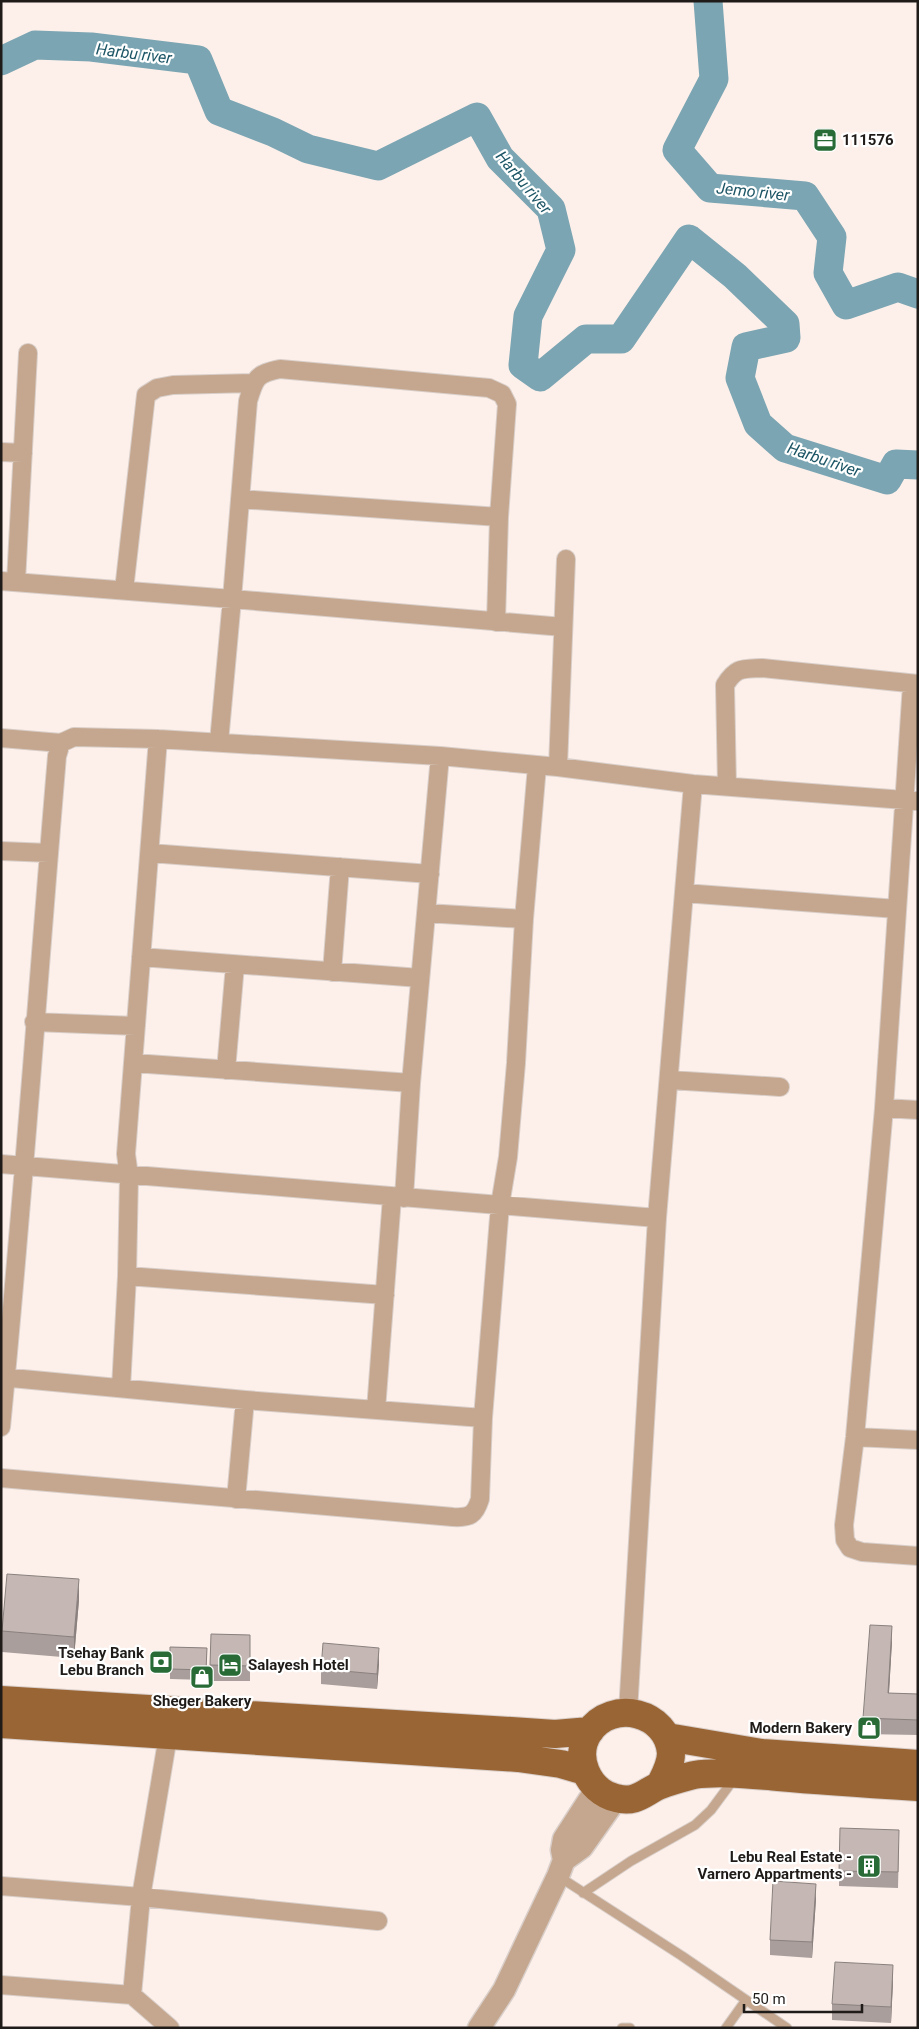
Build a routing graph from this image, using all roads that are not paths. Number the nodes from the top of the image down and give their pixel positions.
1 (28, 352) dead end
2 (253, 383) junction
3 (1, 452) edge
4 (23, 453) junction
5 (240, 499) junction
6 (499, 517) junction
7 (566, 559) dead end
8 (9, 582) edge
9 (124, 590) junction
10 (232, 599) junction
11 (496, 622) junction
12 (563, 627) junction
13 (915, 684) edge
14 (1, 738) edge
15 (158, 739) junction
16 (219, 742) junction
17 (61, 743) junction
18 (440, 756) junction
19 (537, 766) junction
20 (558, 767) junction
21 (693, 784) junction
22 (727, 786) junction
23 (911, 800) edge
24 (1, 851) edge
25 (150, 852) junction
26 (49, 853) junction
27 (340, 867) junction
28 (430, 874) junction
29 (684, 893) junction
30 (897, 909) junction
31 (426, 913) junction
32 (524, 919) junction
33 (141, 957) junction
34 (235, 965) junction
35 (332, 972) junction
36 (420, 978) junction
37 (34, 1022) junction
38 (136, 1026) junction
39 (134, 1064) junction
40 (226, 1070) junction
41 (670, 1080) junction
42 (411, 1084) junction
43 (780, 1087) dead end
44 (884, 1108) junction
45 (918, 1110) edge
46 (1, 1164) edge
47 (25, 1166) junction
48 (129, 1176) junction
49 (398, 1198) junction
50 (500, 1205) junction
51 (657, 1218) junction
52 (9, 1264) edge
53 (127, 1276) junction
54 (385, 1295) junction
55 (4, 1377) edge
56 (121, 1388) junction
57 (245, 1400) junction
58 (376, 1410) junction
59 (482, 1418) junction
60 (1, 1427) edge
61 (855, 1437) junction
62 (918, 1440) edge
63 (1, 1478) edge
64 (236, 1499) junction
65 (918, 1556) edge
66 (1, 1700) edge
67 (628, 1712) junction
68 (1, 1724) edge
69 (590, 1731) junction
70 (168, 1736) junction
71 (667, 1737) junction
72 (918, 1764) edge
73 (738, 1774) junction
74 (660, 1785) junction
75 (599, 1786) junction
76 (918, 1787) edge
77 (561, 1868) junction
78 (1, 1886) edge
79 (583, 1893) junction
80 (141, 1897) junction
81 (378, 1921) dead end
82 (1, 1985) edge
83 (132, 1995) junction
84 (746, 2000) junction
85 (170, 2028) edge
86 (479, 2028) edge
87 (622, 2028) edge
88 (630, 2028) edge
89 (726, 2028) edge
90 (787, 2028) edge

1 - 4 street
2 - 5 street
2 - 6 street
2 - 9 street
3 - 4 street
4 - 8 street
5 - 6 street
5 - 10 street
6 - 11 street
7 - 12 street
8 - 9 street
9 - 10 street
10 - 11 street
10 - 16 street
11 - 12 street
12 - 20 street
13 - 22 street
13 - 23 street
14 - 17 street
15 - 16 street
15 - 17 street
15 - 25 street
16 - 18 street
17 - 26 street
18 - 19 street
18 - 28 street
19 - 20 street
19 - 32 street
20 - 21 street
21 - 22 street
21 - 29 street
22 - 23 street
23 - 30 street
24 - 26 street
25 - 27 street
25 - 33 street
26 - 37 street
27 - 28 street
27 - 35 street
28 - 31 street
29 - 30 street
29 - 41 street
30 - 44 street
31 - 32 street
31 - 36 street
32 - 50 street
33 - 34 street
33 - 38 street
34 - 35 street
34 - 40 street
35 - 36 street
36 - 42 street
37 - 38 street
37 - 47 street
38 - 39 street
39 - 40 street
39 - 48 street
40 - 42 street
41 - 43 street
41 - 51 street
42 - 49 street
44 - 45 street
44 - 61 street
46 - 47 street
47 - 48 street
47 - 52 street
48 - 49 street
48 - 53 street
49 - 50 street
49 - 54 street
50 - 51 street
50 - 59 street
51 - 67 street
52 - 55 street
53 - 54 street
53 - 56 street
54 - 58 street
55 - 56 street
55 - 60 street
56 - 57 street
57 - 58 street
57 - 64 street
58 - 59 street
59 - 64 street
61 - 62 street
61 - 65 street
63 - 64 street
66 - 69 main road
67 - 69 main road
67 - 71 main road
68 - 70 main road
69 - 75 main road
70 - 75 main road
70 - 80 street
71 - 72 main road
71 - 74 main road
73 - 74 main road
73 - 76 main road
73 - 79 lane
74 - 75 main road
75 - 77 street
77 - 79 lane
77 - 86 street
78 - 80 street
79 - 84 lane
80 - 81 street
80 - 83 street
82 - 83 street
83 - 85 street
84 - 89 lane
84 - 90 lane
87 - 88 lane

